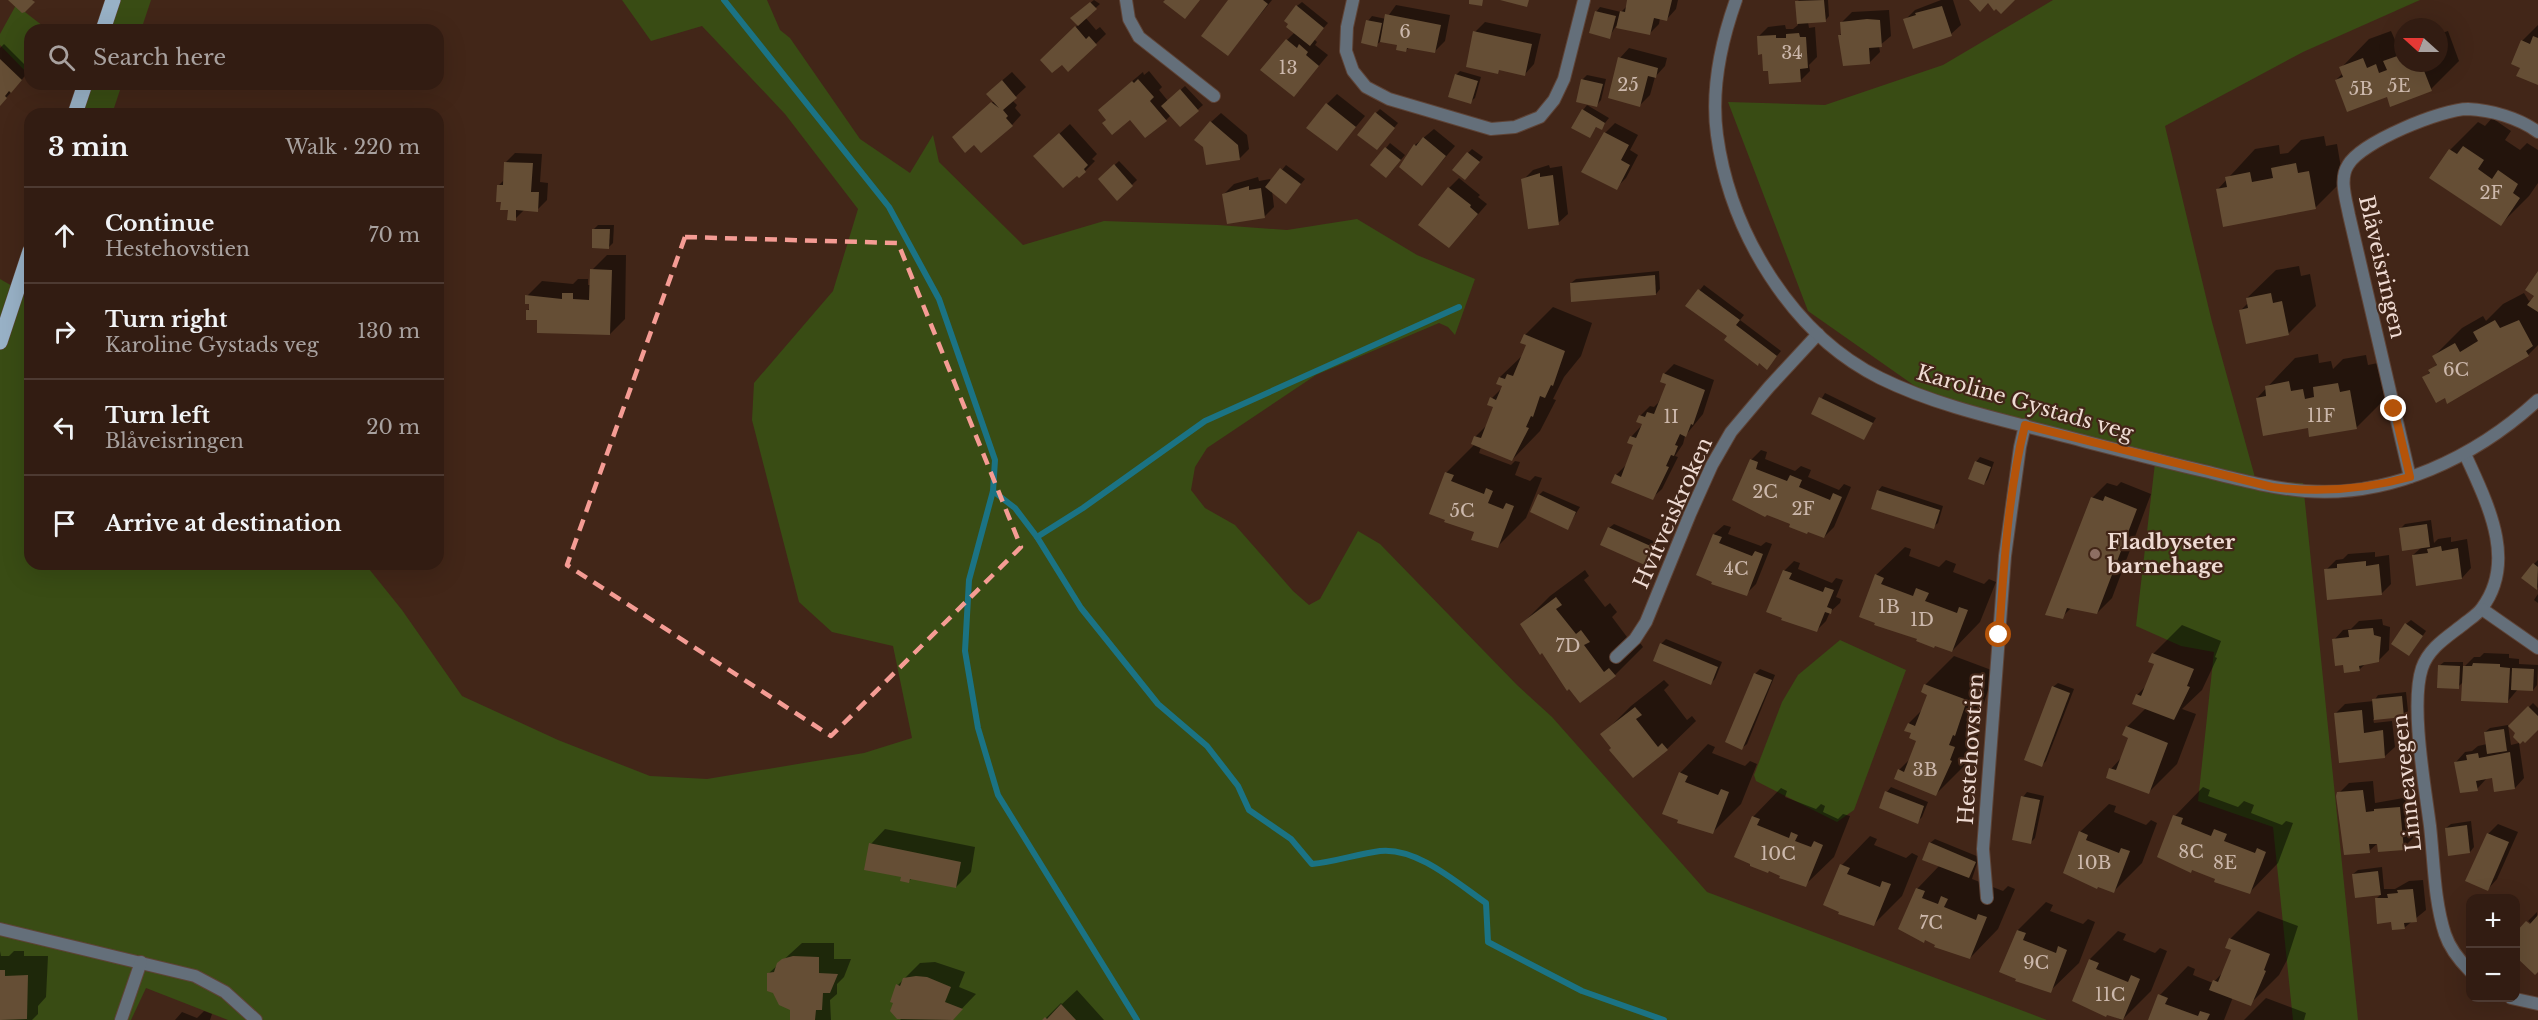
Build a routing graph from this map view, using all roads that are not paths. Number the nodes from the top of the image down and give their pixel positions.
1 (113, 0) edge
2 (1126, 0) edge
3 (1353, 0) edge
4 (1584, 0) edge
5 (1736, 0) edge
6 (105, 24) edge
7 (83, 90) edge
8 (1214, 96) dead end
9 (77, 108) edge
10 (2538, 132) edge
11 (24, 269) edge
12 (1818, 334) junction
13 (0, 342) edge
14 (2538, 400) edge
15 (2025, 425) junction
16 (2465, 454) junction
17 (2410, 477) junction
18 (2482, 609) junction
19 (2538, 648) edge
20 (1616, 657) dead end
21 (1987, 898) dead end
22 (0, 929) edge
23 (141, 962) junction
24 (2466, 967) edge
25 (2520, 1000) edge
26 (2538, 1004) edge
27 (121, 1020) edge
28 (256, 1020) edge

1 - 6 main road
2 - 8 street
3 - 4 street
5 - 12 street, Karoline Gystads veg
7 - 9 main road
10 - 17 street, Blåveisringen
11 - 13 main road
12 - 15 street, Karoline Gystads veg
12 - 20 street, Hvitveiskroken
14 - 16 street, Karoline Gystads veg
15 - 17 street, Karoline Gystads veg
15 - 21 street, Hestehovstien
16 - 17 street, Karoline Gystads veg
16 - 18 street, Linneavegen
18 - 19 street
18 - 24 street, Linneavegen
22 - 23 street
23 - 27 street
23 - 28 street
25 - 26 street

